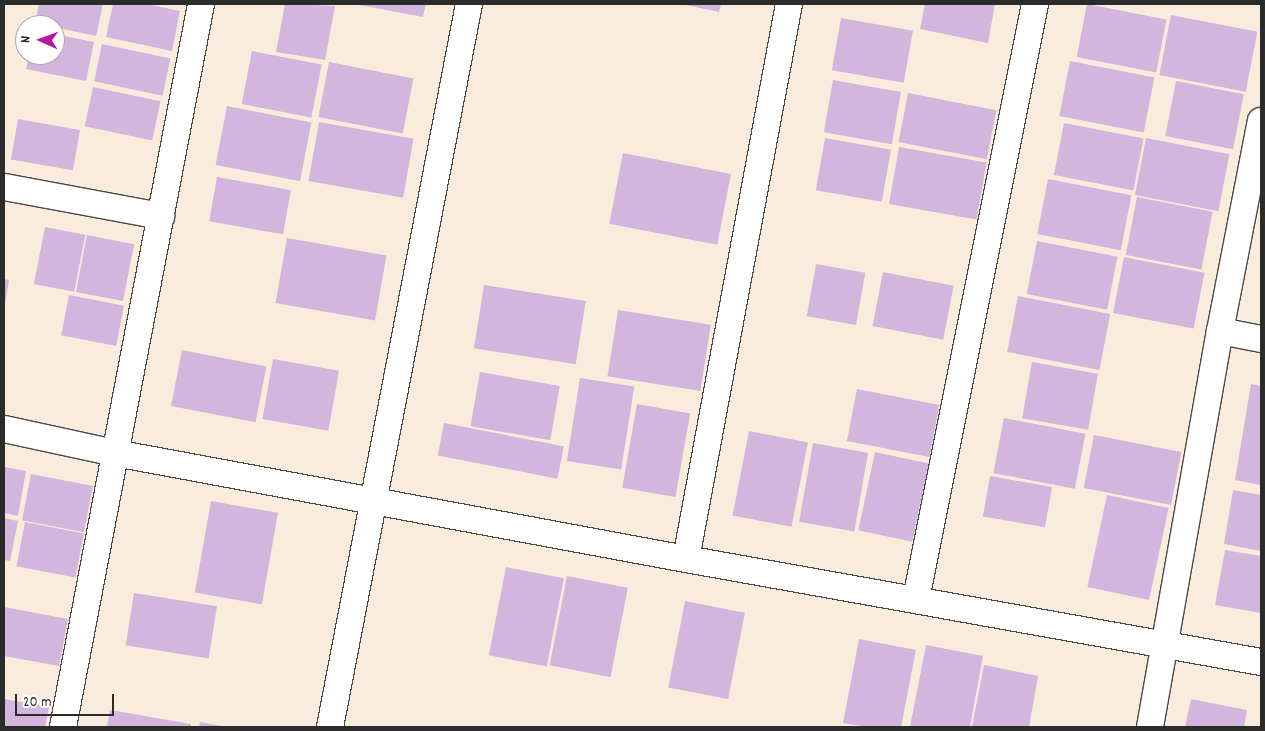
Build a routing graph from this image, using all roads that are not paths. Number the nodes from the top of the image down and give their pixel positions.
1 (201, 4) edge
2 (469, 4) edge
3 (789, 4) edge
4 (1035, 4) edge
5 (1261, 121) edge
6 (4, 187) edge
7 (161, 216) junction
8 (1220, 331) junction
9 (1261, 339) edge
10 (4, 429) edge
11 (115, 453) junction
12 (374, 500) junction
13 (686, 559) junction
14 (916, 599) junction
15 (1166, 644) junction
16 (1261, 662) edge
17 (62, 727) edge
18 (330, 727) edge
19 (1150, 727) edge

1 - 7 street
2 - 12 street
3 - 13 street
4 - 14 street
5 - 8 street
6 - 7 street
7 - 11 street
8 - 9 street
8 - 15 street
10 - 11 street
11 - 12 street
11 - 17 street
12 - 13 street
12 - 18 street
13 - 14 street
14 - 15 street
15 - 16 street
15 - 19 street

